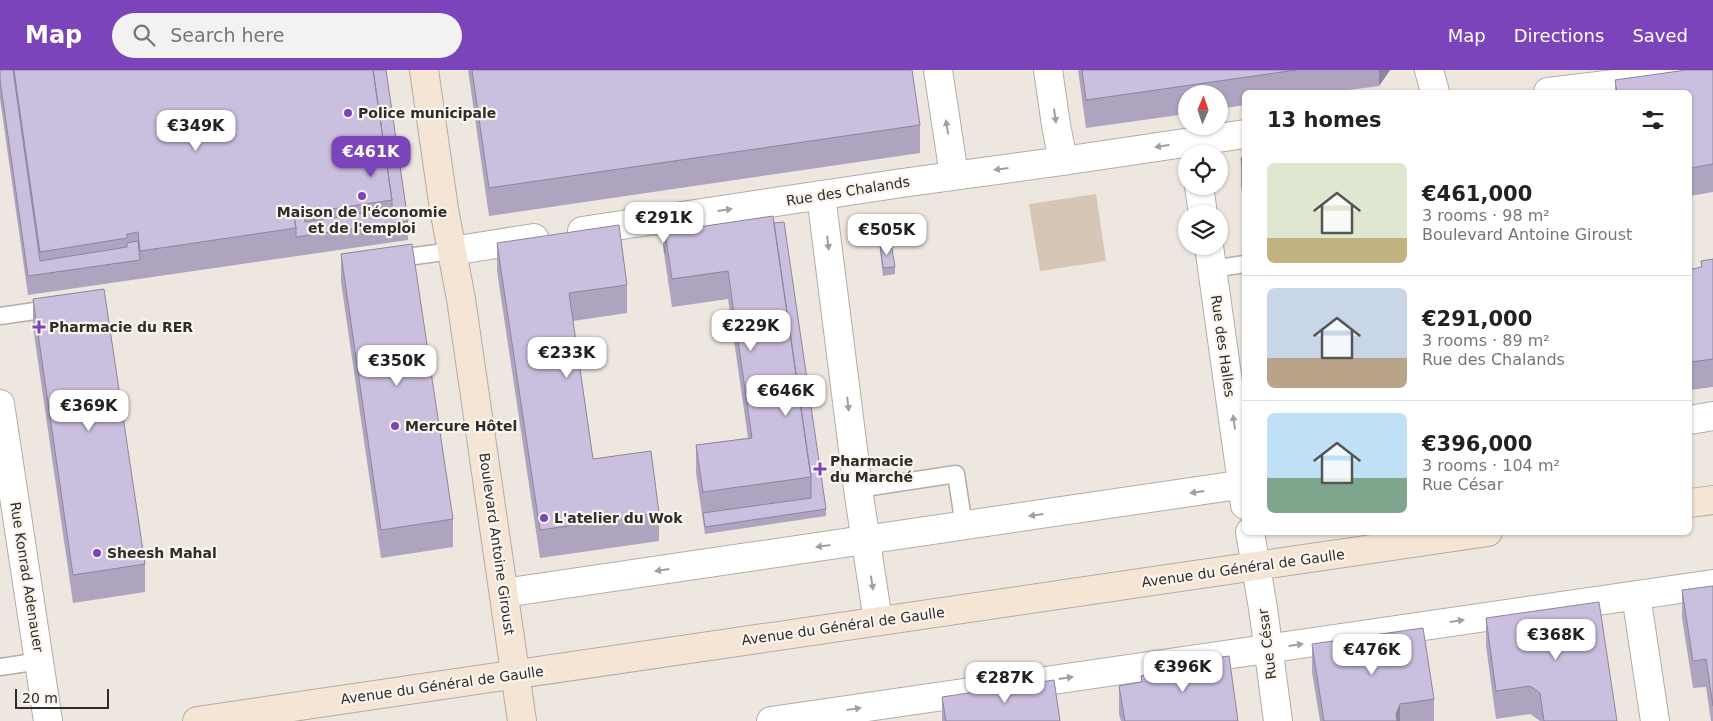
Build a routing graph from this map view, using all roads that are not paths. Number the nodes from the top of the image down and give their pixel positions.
1 (424, 70) edge
2 (938, 70) edge
3 (1048, 70) edge
4 (1429, 70) edge
5 (1713, 72) edge
6 (1435, 90) edge
7 (1574, 90) edge
8 (1242, 135) edge
9 (1203, 145) edge
10 (1178, 149) edge
11 (1063, 161) junction
12 (954, 175) junction
13 (821, 195) junction
14 (452, 251) junction
15 (1210, 258) edge
16 (375, 262) edge
17 (1242, 263) edge
18 (73, 305) edge
19 (0, 316) edge
20 (0, 404) edge
21 (1713, 416) edge
22 (1692, 420) edge
23 (1242, 477) edge
24 (858, 489) junction
25 (1242, 491) edge
26 (1713, 500) edge
27 (1692, 503) edge
28 (964, 526) junction
29 (1251, 535) edge
30 (1468, 535) edge
31 (866, 540) junction
32 (1257, 566) junction
33 (1713, 584) edge
34 (504, 593) junction
35 (1636, 595) junction
36 (878, 621) junction
37 (1268, 649) junction
38 (40, 661) junction
39 (0, 667) edge
40 (516, 674) junction
41 (896, 712) edge
42 (48, 721) edge
43 (197, 721) edge
44 (522, 721) edge
45 (771, 721) edge
46 (1278, 721) edge
47 (1655, 721) edge

1 - 14 main road, Boulevard Antoine Giroust
12 -> 2 street
3 -> 11 street
4 - 6 street
5 - 7 street
8 - 9 street, Rue des Chalands
10 -> 11 street, Rue des Chalands
11 -> 12 street, Rue des Chalands
12 - 13 street, Rue des Chalands
14 -> 13 street, Rue des Chalands
13 -> 24 street
14 - 16 lane
14 - 34 main road, Boulevard Antoine Giroust
15 - 17 lane
23 -> 15 street, Rue des Halles
18 - 19 lane
20 - 38 street, Rue Konrad Adenauer
21 - 22 street
24 - 28 lane
24 - 31 street
25 -> 28 street
26 - 27 main road
28 - 31 street
29 - 32 street
30 - 32 main road, Avenue du Général de Gaulle
31 -> 34 street
31 -> 36 street
32 - 36 main road, Avenue du Général de Gaulle
32 - 37 street, Rue César
33 - 35 street
34 - 40 main road, Boulevard Antoine Giroust
37 -> 35 street
35 - 47 street
36 - 40 main road, Avenue du Général de Gaulle
41 -> 37 street
37 - 46 street, Rue César
38 - 39 lane
38 - 42 street, Rue Konrad Adenauer
40 - 43 main road, Avenue du Général de Gaulle
40 - 44 main road, Boulevard Antoine Giroust
45 -> 41 street

